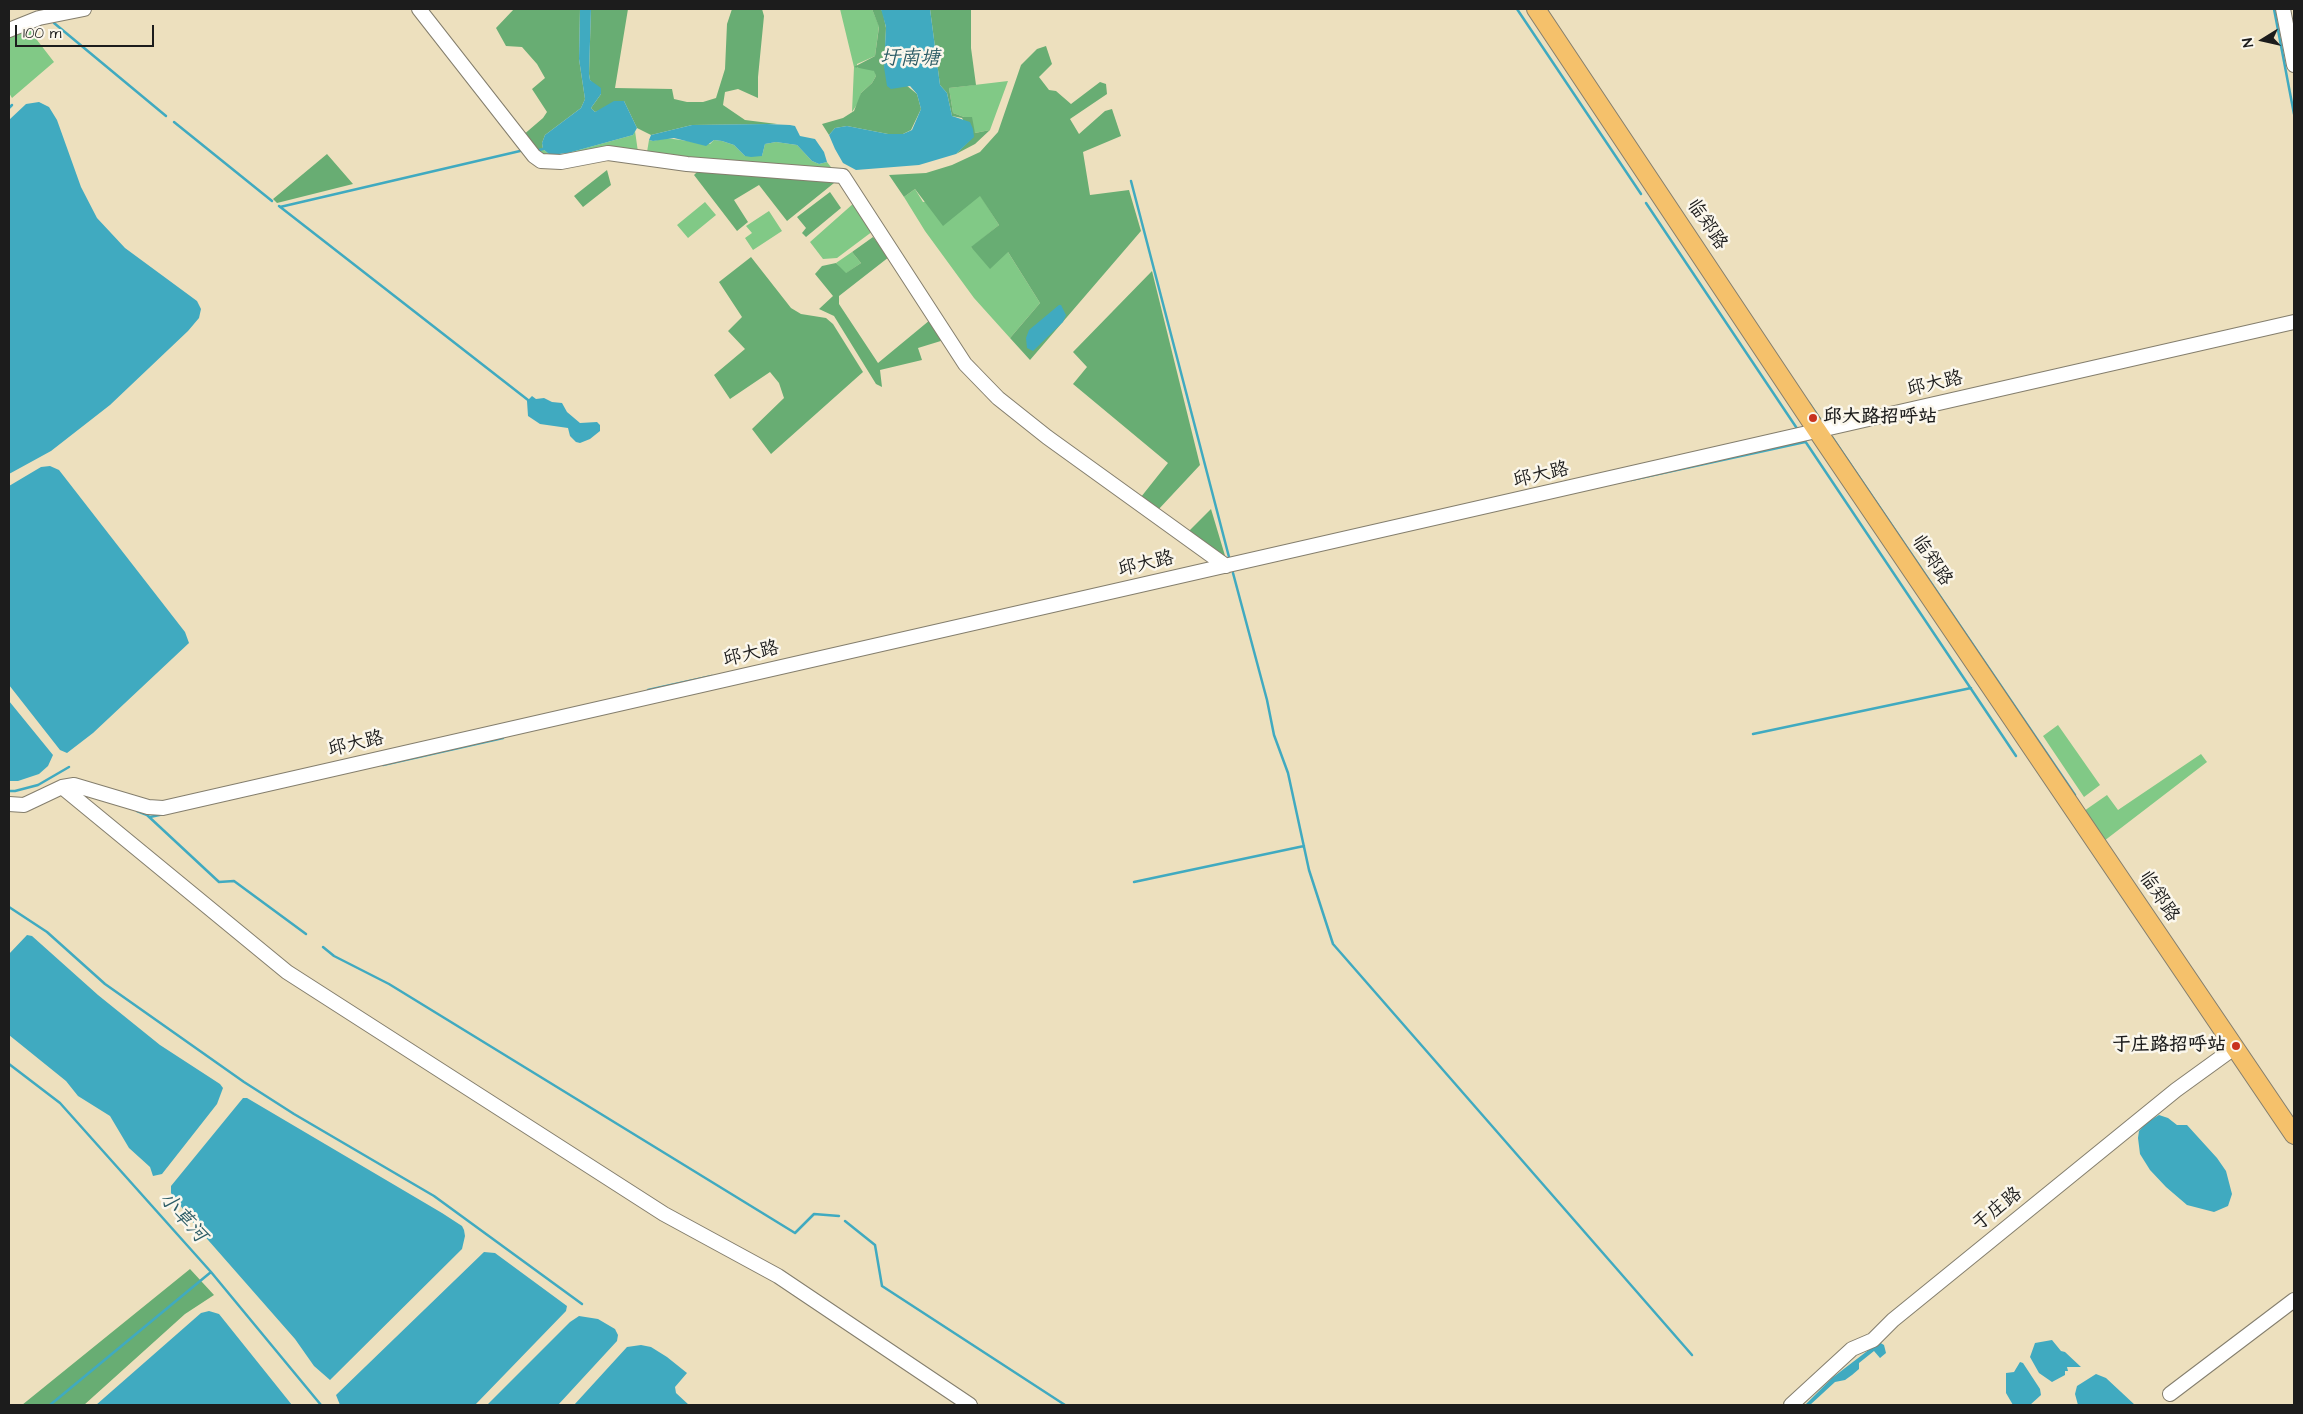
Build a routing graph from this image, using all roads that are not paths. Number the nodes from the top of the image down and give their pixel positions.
1 (84, 9) edge
2 (419, 9) edge
3 (1536, 9) edge
4 (2283, 9) edge
5 (9, 30) edge
6 (2294, 65) edge
7 (2294, 322) edge
8 (1818, 432) junction
9 (1226, 566) junction
10 (62, 787) junction
11 (9, 804) edge
12 (2234, 1048) junction
13 (2294, 1134) edge
14 (2294, 1300) edge
15 (2170, 1394) dead end
16 (970, 1405) edge
17 (1791, 1405) edge

1 - 5 street
2 - 9 street
3 - 8 main road, 临郑路
4 - 6 street
7 - 8 street, 邱大路
8 - 9 street, 邱大路
8 - 12 main road, 临郑路
9 - 10 street, 邱大路
10 - 11 street, 邱大路
10 - 16 street
12 - 13 main road, 临郑路
12 - 17 street, 于庄路
14 - 15 street

